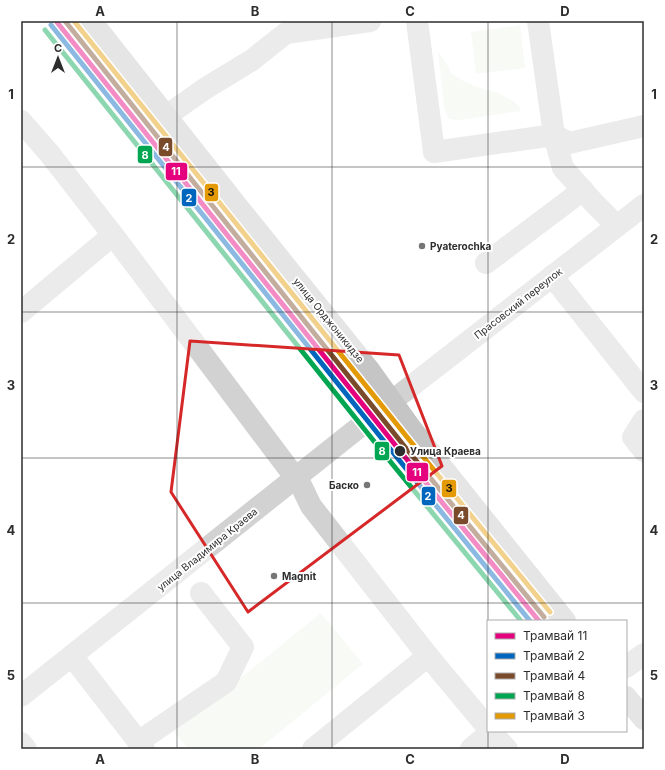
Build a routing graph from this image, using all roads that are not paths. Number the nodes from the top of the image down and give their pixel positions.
1 (91, 21) edge
2 (370, 21) edge
3 (417, 21) edge
4 (538, 21) edge
5 (332, 23) edge
6 (285, 27) edge
7 (166, 116) junction
8 (21, 122) edge
9 (644, 126) edge
10 (554, 135) junction
11 (583, 190) junction
12 (644, 205) edge
13 (617, 226) junction
14 (112, 235) junction
15 (486, 263) dead end
16 (552, 276) junction
17 (21, 312) edge
18 (644, 392) edge
19 (392, 401) junction
20 (644, 420) edge
21 (644, 451) edge
22 (297, 477) junction
23 (201, 593) dead end
24 (564, 620) edge
25 (644, 654) edge
26 (72, 656) junction
27 (428, 656) junction
28 (627, 666) edge
29 (21, 696) edge
30 (627, 698) edge
31 (644, 719) edge
32 (487, 726) edge
33 (488, 732) edge
34 (492, 732) edge
35 (21, 742) edge
36 (141, 745) edge
37 (26, 749) edge
38 (313, 749) edge
39 (471, 749) edge
40 (507, 749) edge

1 - 7 main road, улица Орджоникидзе
2 - 5 street
3 - 10 street
4 - 10 street
5 - 6 street
6 - 7 street
7 - 19 main road, улица Орджоникидзе
8 - 14 street
9 - 10 street
10 - 11 street
11 - 13 street
11 - 15 street
12 - 13 street, Прасовский переулок
13 - 16 street, Прасовский переулок
14 - 17 street
14 - 22 street
16 - 18 street
16 - 19 street, Прасовский переулок
19 - 22 street, улица Владимира Краева
19 - 24 main road, улица Орджоникидзе
20 - 21 street
22 - 26 street, улица Владимира Краева
22 - 27 street
23 - 36 street
25 - 28 street
26 - 29 street, улица Владимира Краева
26 - 36 street
27 - 32 street
27 - 38 street
30 - 31 main road
33 - 39 street
34 - 40 street
35 - 37 street

